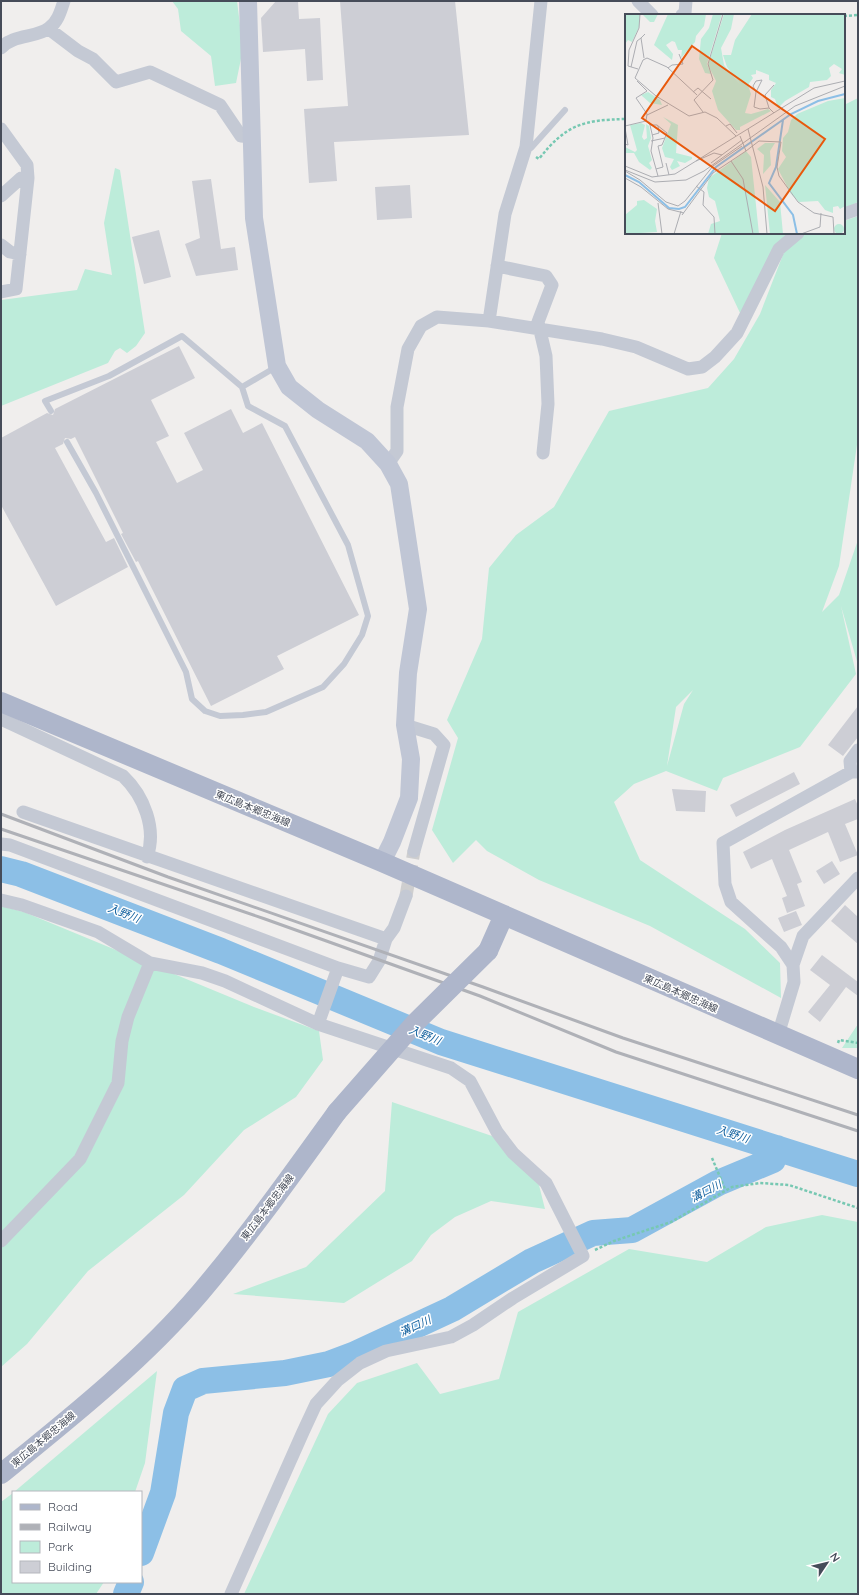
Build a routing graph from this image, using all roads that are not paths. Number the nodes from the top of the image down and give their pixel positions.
1 (64, 1) edge
2 (248, 1) edge
3 (542, 1) edge
4 (638, 1) edge
5 (686, 1) edge
6 (651, 14) edge
7 (684, 14) edge
8 (49, 29) junction
9 (1, 48) edge
10 (565, 110) dead end
11 (1, 129) edge
12 (252, 137) junction
13 (528, 148) junction
14 (28, 178) junction
15 (1, 196) edge
16 (858, 209) edge
17 (845, 214) edge
18 (797, 234) edge
19 (1, 245) edge
20 (20, 254) junction
21 (497, 266) junction
22 (1, 292) edge
23 (489, 321) junction
24 (540, 329) junction
25 (277, 366) junction
26 (242, 387) junction
27 (51, 411) dead end
28 (67, 442) dead end
29 (543, 453) dead end
30 (388, 464) junction
31 (1, 702) edge
32 (1, 719) edge
33 (405, 725) junction
34 (858, 750) edge
35 (855, 772) edge
36 (23, 812) dead end
37 (1, 844) edge
38 (414, 851) tunnel mouth
39 (147, 857) junction
40 (382, 862) junction
41 (858, 878) edge
42 (406, 896) tunnel mouth
43 (1, 900) edge
44 (504, 915) junction
45 (386, 939) junction
46 (150, 963) junction
47 (793, 965) junction
48 (336, 973) junction
49 (319, 1020) junction
50 (778, 1035) junction
51 (858, 1069) edge
52 (1, 1241) edge
53 (1, 1474) edge
54 (231, 1594) edge

1 - 8 street
2 - 12 street
3 - 13 street
4 - 6 street
5 - 7 street
8 - 9 street
8 - 12 street
10 - 13 lane
11 - 14 street
12 - 25 street
13 - 21 street
14 - 15 street
14 - 20 street
16 - 17 street
18 - 24 street
19 - 20 street
20 - 22 street
21 - 23 street
21 - 24 street
23 - 24 street
23 - 30 street
24 - 29 street
25 - 26 lane
25 - 30 street
26 - 27 lane
26 - 28 lane
30 - 33 street
31 - 40 main road, 東広島本郷忠海線
32 - 39 street
33 - 38 street
33 - 40 street
34 - 35 street
35 - 47 street
36 - 39 street
37 - 48 street
39 - 45 street
40 - 44 main road, 東広島本郷忠海線
41 - 47 street
42 - 45 street
43 - 46 street
44 - 50 main road, 東広島本郷忠海線
44 - 53 main road, 東広島本郷忠海線, bridge
45 - 48 street
46 - 49 street
46 - 52 street
47 - 50 street
48 - 49 street
49 - 54 street
50 - 51 main road, 東広島本郷忠海線

